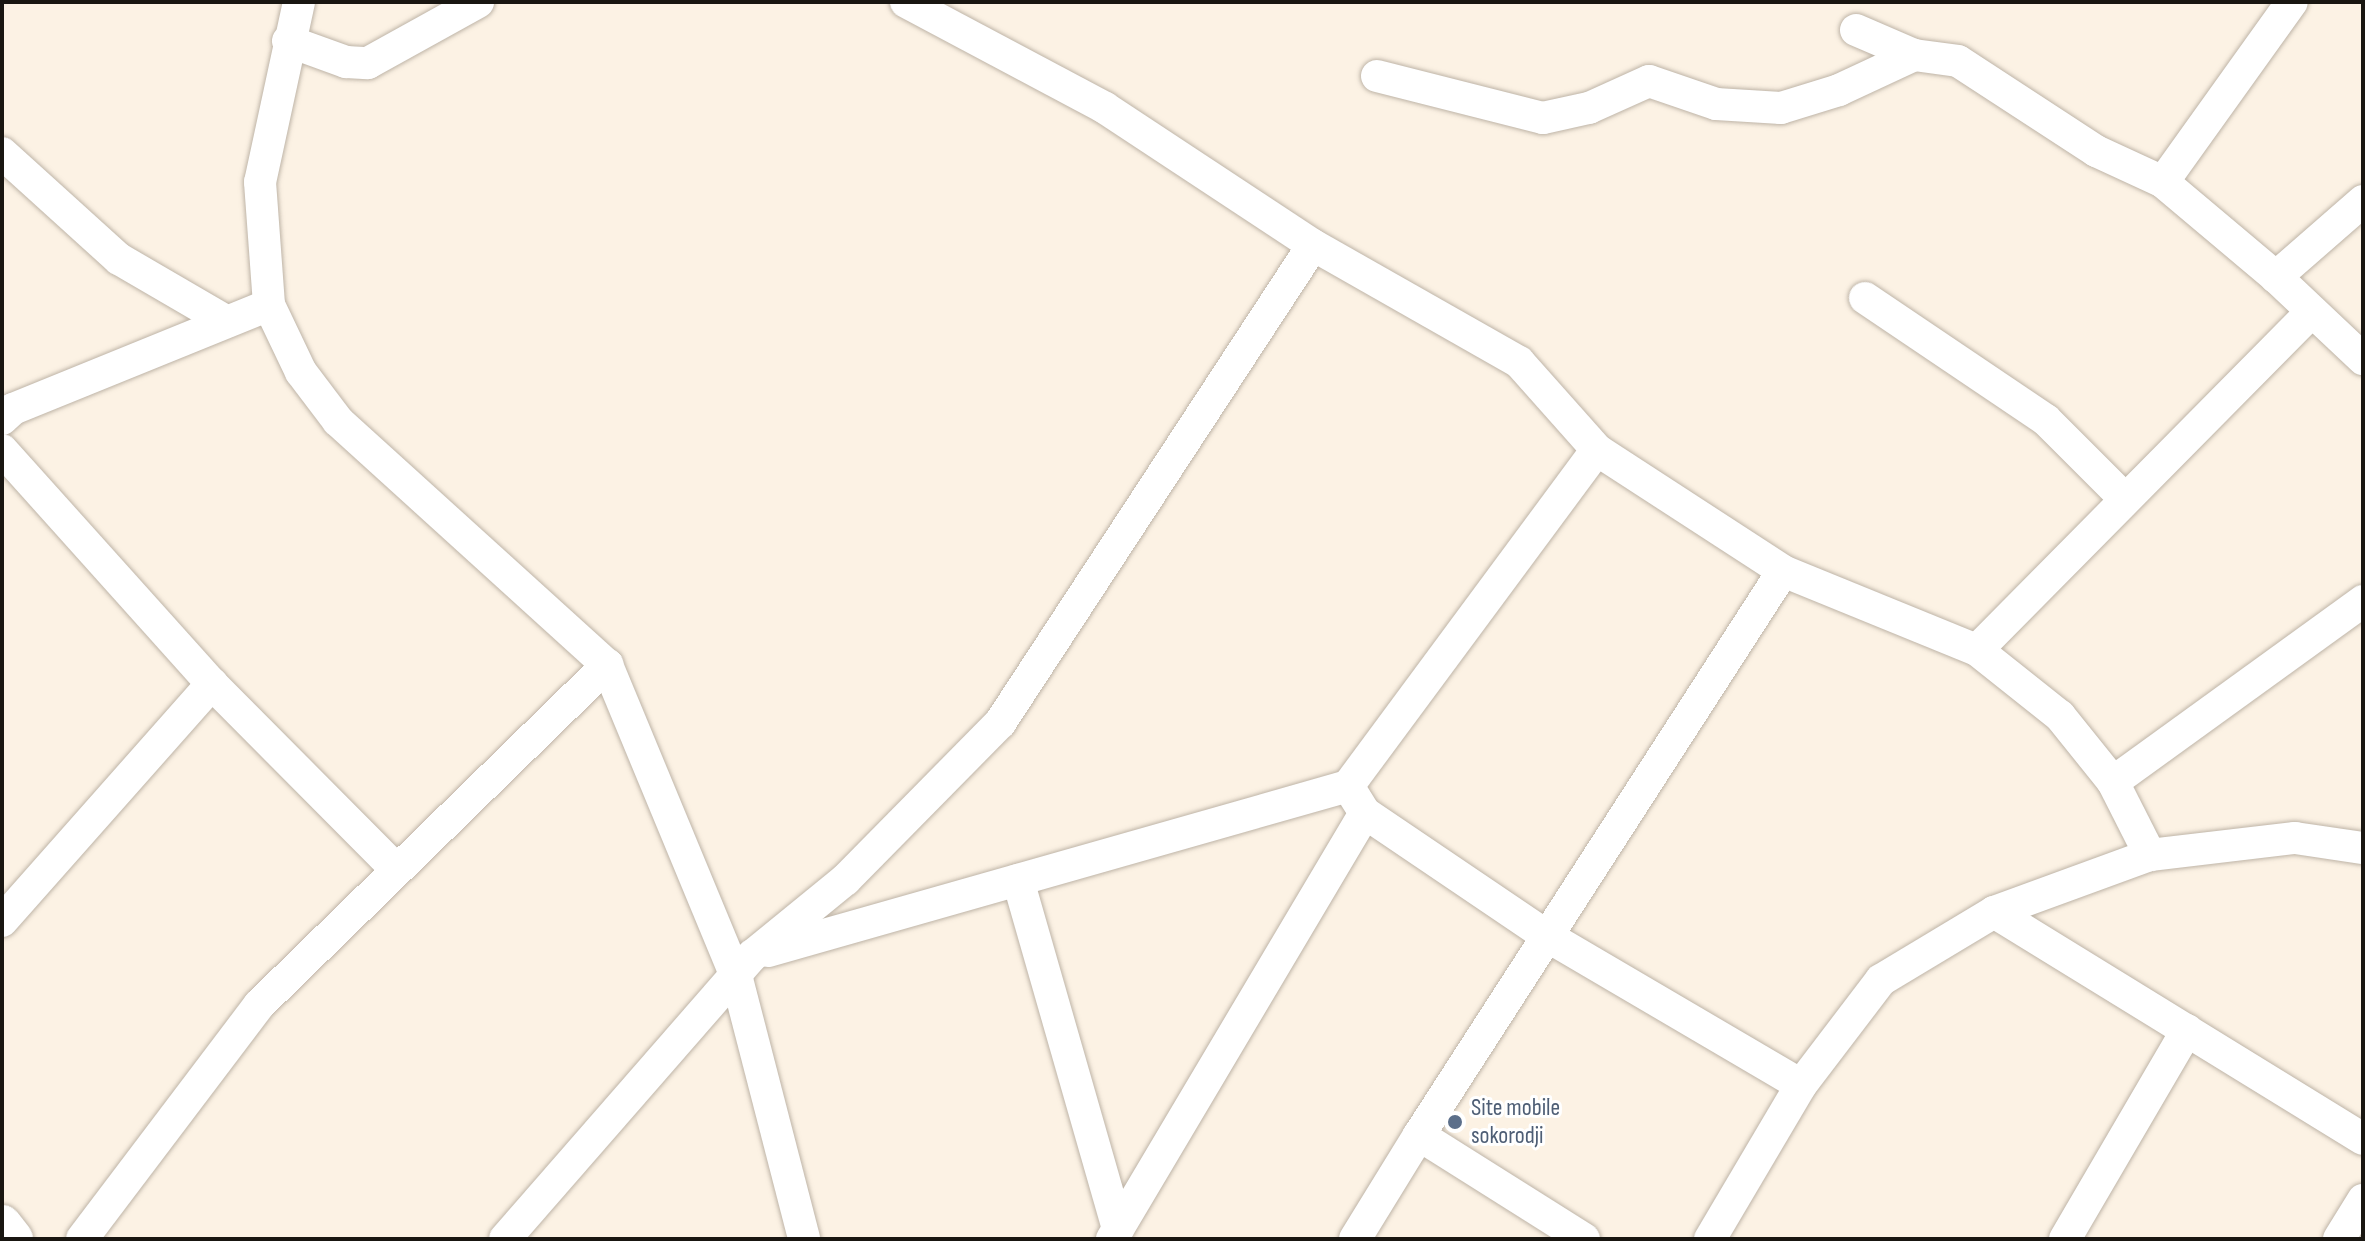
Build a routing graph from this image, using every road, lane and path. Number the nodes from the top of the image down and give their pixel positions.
1 (299, 2) edge
2 (478, 2) edge
3 (906, 2) edge
4 (2292, 2) edge
5 (1856, 30) dead end
6 (288, 41) junction
7 (1914, 55) junction
8 (1377, 76) dead end
9 (2, 153) edge
10 (2163, 182) junction
11 (2363, 201) edge
12 (1313, 245) junction
13 (2276, 277) junction
14 (1865, 298) dead end
15 (269, 305) junction
16 (2311, 312) junction
17 (224, 320) junction
18 (2363, 359) edge
19 (6, 409) edge
20 (2, 450) edge
21 (1597, 450) junction
22 (2124, 498) junction
23 (1783, 571) junction
24 (2363, 601) edge
25 (1977, 650) junction
26 (607, 665) junction
27 (212, 684) junction
28 (2113, 782) junction
29 (1348, 786) junction
30 (1365, 813) junction
31 (2363, 848) edge
32 (2150, 855) junction
33 (394, 867) junction
34 (1018, 880) junction
35 (1994, 912) junction
36 (2, 921) edge
37 (1547, 936) junction
38 (745, 967) junction
39 (2187, 1030) junction
40 (1801, 1085) junction
41 (1419, 1135) junction
42 (2363, 1139) edge
43 (2363, 1200) edge
44 (2, 1225) edge
45 (1115, 1234) edge
46 (13, 1239) edge
47 (82, 1239) edge
48 (505, 1239) edge
49 (804, 1239) edge
50 (1355, 1239) edge
51 (1584, 1239) edge
52 (1710, 1239) edge
53 (2065, 1239) edge
54 (2339, 1239) edge

1 - 6 street
2 - 6 street
3 - 12 street
4 - 10 street
5 - 7 street
6 - 15 street
7 - 8 street
7 - 10 street
9 - 17 street
10 - 13 street
11 - 13 street
12 - 21 street
12 - 38 street
13 - 16 street
14 - 22 street
15 - 17 street
15 - 26 street
16 - 18 street
16 - 22 street
17 - 19 street
20 - 27 street
21 - 23 street
21 - 29 street
22 - 25 street
23 - 25 street
23 - 37 street
24 - 28 street
25 - 28 street
26 - 33 street
26 - 38 street
27 - 33 street
27 - 36 street
28 - 32 street
29 - 30 street
29 - 34 street
30 - 37 street
30 - 45 street
31 - 32 street
32 - 35 street
33 - 47 street
34 - 38 street
34 - 45 street
35 - 39 street
35 - 40 street
37 - 40 street
37 - 41 street
38 - 48 street
38 - 49 street
39 - 42 street
39 - 53 street
40 - 52 street
41 - 50 street
41 - 51 street
43 - 54 street
44 - 46 street

